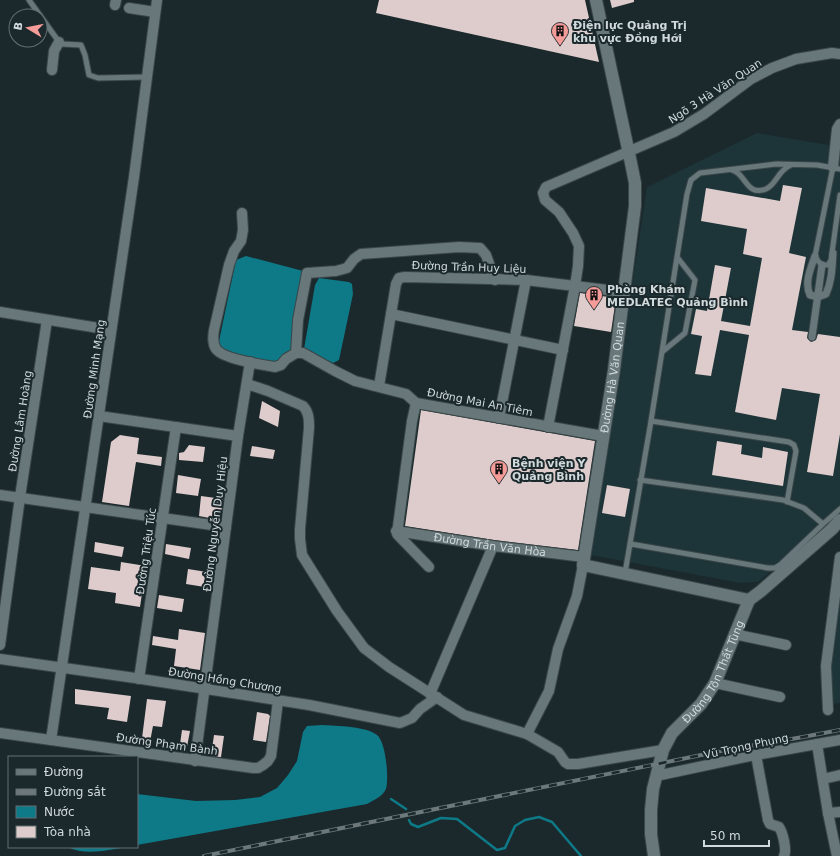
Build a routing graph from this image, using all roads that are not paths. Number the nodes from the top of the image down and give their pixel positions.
1 (29, 0) edge
2 (157, 0) edge
3 (596, 0) edge
4 (129, 8) dead end
5 (156, 12) junction
6 (59, 42) junction
7 (840, 54) edge
8 (52, 70) dead end
9 (147, 77) junction
10 (840, 124) edge
11 (629, 152) junction
12 (793, 164) junction
13 (836, 168) edge
14 (730, 170) junction
15 (840, 195) edge
16 (242, 213) dead end
17 (833, 253) junction
18 (815, 256) junction
19 (677, 257) junction
20 (822, 265) junction
21 (495, 280) junction
22 (526, 280) junction
23 (575, 286) junction
24 (624, 292) junction
25 (818, 297) junction
26 (0, 312) edge
27 (391, 314) junction
28 (48, 320) junction
29 (111, 330) junction
30 (812, 337) dead end
31 (514, 340) junction
32 (563, 350) junction
33 (662, 352) junction
34 (296, 353) junction
35 (250, 362) junction
36 (247, 384) junction
37 (379, 386) junction
38 (416, 403) junction
39 (99, 416) junction
40 (499, 418) junction
41 (651, 421) junction
42 (176, 427) junction
43 (548, 427) junction
44 (238, 436) junction
45 (603, 436) junction
46 (640, 480) junction
47 (0, 495) edge
48 (20, 497) junction
49 (787, 502) junction
50 (86, 507) junction
51 (840, 509) edge
52 (163, 518) junction
53 (840, 520) edge
54 (823, 524) junction
55 (226, 527) junction
56 (396, 531) junction
57 (631, 544) junction
58 (493, 546) junction
59 (840, 557) edge
60 (584, 561) junction
61 (429, 567) dead end
62 (625, 574) junction
63 (749, 600) junction
64 (734, 634) junction
65 (0, 645) edge
66 (786, 645) dead end
67 (0, 659) edge
68 (61, 668) junction
69 (139, 679) junction
70 (715, 683) junction
71 (205, 689) junction
72 (433, 696) junction
73 (780, 697) dead end
74 (278, 701) junction
75 (828, 710) dead end
76 (0, 733) edge
77 (527, 734) junction
78 (51, 740) junction
79 (840, 740) edge
80 (817, 744) junction
81 (663, 750) junction
82 (756, 755) junction
83 (195, 761) junction
84 (840, 775) edge
85 (656, 776) junction
86 (823, 779) junction
87 (840, 812) edge
88 (828, 814) junction
89 (654, 856) edge
90 (784, 856) edge
91 (837, 856) edge

1 - 6 lane
2 - 5 street, Đường Minh Mạng
3 - 11 street, Đường Hà Văn Quan
4 - 5 street
5 - 9 street, Đường Minh Mạng
6 - 8 street
6 - 9 lane
7 - 11 street, Ngõ 3 Hà Văn Quan
9 - 29 street, Đường Minh Mạng
10 - 13 street
11 - 23 street, Ngõ 3 Hà Văn Quan
11 - 24 street, Đường Hà Văn Quan
12 - 13 lane
12 - 14 lane
12 - 14 lane
13 - 18 lane
14 - 19 lane
15 - 17 lane
16 - 35 street
17 - 20 lane
17 - 25 street
18 - 20 lane
18 - 25 street
19 - 33 lane
19 - 33 lane
20 - 25 street
21 - 22 street, Đường Trần Huy Liệu
21 - 27 street, Đường Trần Huy Liệu
21 - 34 street
22 - 23 street, Đường Trần Huy Liệu
22 - 31 street
23 - 24 street, Đường Trần Huy Liệu
23 - 32 street
24 - 45 street, Đường Hà Văn Quan
25 - 30 street
26 - 28 street
27 - 31 street
27 - 37 street, Đường Trần Huy Liệu
28 - 29 street
28 - 48 street, Đường Lâm Hoàng
29 - 39 street, Đường Minh Mạng
31 - 32 street
31 - 40 street
32 - 43 street
33 - 41 lane
34 - 35 street
34 - 37 street, Đường Mai An Tiêm
35 - 36 street, Đường Nguyễn Duy Hiệu
36 - 44 street, Đường Nguyễn Duy Hiệu
36 - 72 street
37 - 38 street, Đường Mai An Tiêm
38 - 40 street, Đường Mai An Tiêm
38 - 56 street
39 - 42 street
39 - 50 street, Đường Minh Mạng
40 - 43 street, Đường Mai An Tiêm
41 - 46 lane
41 - 49 lane
42 - 44 street
42 - 52 street, Đường Triệu Túc
43 - 45 street, Đường Mai An Tiêm
44 - 55 street, Đường Nguyễn Duy Hiệu
45 - 60 street, Đường Hà Văn Quan
46 - 49 lane
46 - 57 lane
47 - 48 street
48 - 50 street
48 - 65 street, Đường Lâm Hoàng
49 - 54 lane
50 - 52 street
50 - 68 street, Đường Minh Mạng
51 - 54 lane
52 - 55 street
52 - 69 street, Đường Triệu Túc
53 - 63 street, Đường Tôn Thất Tùng
54 - 57 lane
55 - 71 street, Đường Nguyễn Duy Hiệu
56 - 58 street, Đường Trần Văn Hòa
56 - 61 street
57 - 62 lane
58 - 60 street, Đường Trần Văn Hòa
58 - 72 street
59 - 75 street
60 - 62 street, Đường Trần Văn Hòa
60 - 77 street
62 - 63 street, Đường Trần Văn Hòa
63 - 64 street, Đường Tôn Thất Tùng
64 - 66 street
64 - 70 street, Đường Tôn Thất Tùng
67 - 68 street, Đường Hồng Chương
68 - 69 street, Đường Hồng Chương
68 - 78 street, Đường Minh Mạng
69 - 71 street, Đường Hồng Chương
70 - 73 street
70 - 81 street, Đường Tôn Thất Tùng
71 - 74 street, Đường Hồng Chương
71 - 83 street, Đường Nguyễn Duy Hiệu
72 - 74 street, Đường Hồng Chương
72 - 77 street
74 - 83 street, Đường Phạm Bành
76 - 78 street, Đường Phạm Bành
77 - 81 street
78 - 83 street, Đường Phạm Bành
79 - 80 street, Vũ Trọng Phụng
80 - 82 street, Vũ Trọng Phụng
80 - 86 street
81 - 85 street, Đường Tôn Thất Tùng
82 - 85 street, Vũ Trọng Phụng
82 - 90 street
84 - 86 street
85 - 89 street, Đường Tôn Thất Tùng
86 - 88 street
87 - 88 street
88 - 91 street

